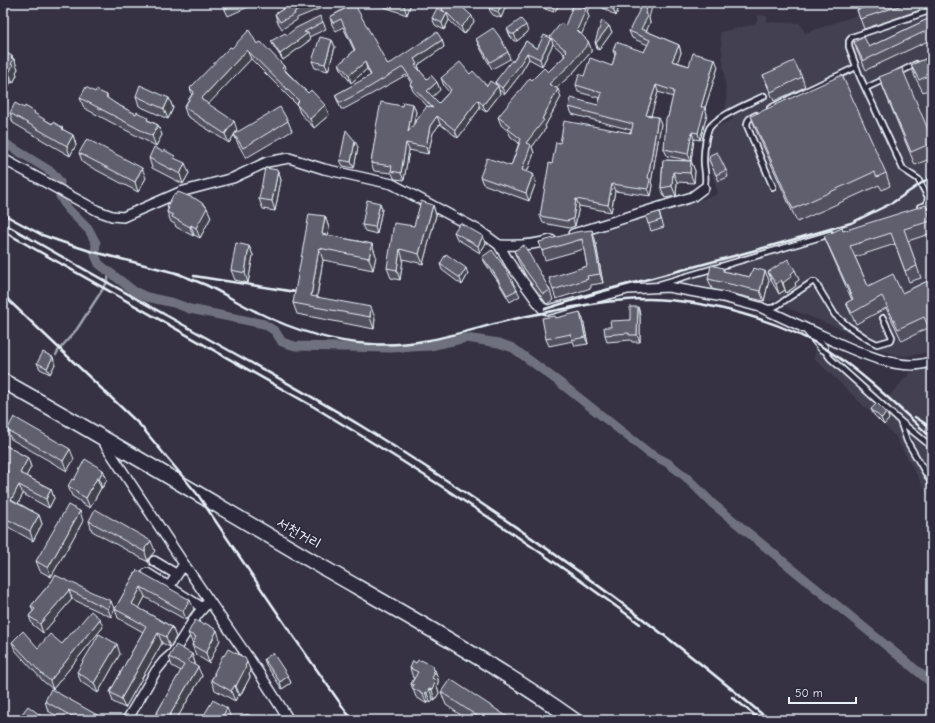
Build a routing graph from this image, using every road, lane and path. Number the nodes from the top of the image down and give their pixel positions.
1 (932, 10) edge
2 (919, 63) edge
3 (856, 67) junction
4 (866, 88) junction
5 (764, 96) dead end
6 (3, 159) edge
7 (772, 187) dead end
8 (704, 188) joint
9 (932, 198) edge
10 (927, 204) edge
11 (917, 208) edge
12 (836, 233) edge
13 (499, 245) junction
14 (646, 288) junction
15 (760, 308) junction
16 (882, 318) dead end
17 (806, 329) junction
18 (823, 348) joint
19 (932, 361) edge
20 (3, 381) edge
21 (899, 420) junction
22 (99, 435) junction
23 (932, 447) edge
24 (932, 484) edge
25 (154, 561) dead end
26 (184, 564) junction
27 (162, 566) junction
28 (147, 573) dead end
29 (176, 574) junction
30 (155, 578) junction
31 (169, 587) junction
32 (206, 604) junction
33 (128, 720) edge
34 (289, 720) edge
35 (574, 720) edge

1 - 3 lane
2 - 4 lane
3 - 4 lane
3 - 7 lane
4 - 10 lane
5 - 8 lane
6 - 13 street
8 - 13 street
9 - 10 lane
10 - 11 lane
12 - 14 lane
13 - 14 street
14 - 15 street
15 - 16 lane
15 - 17 street
17 - 18 street
17 - 19 street
18 - 21 lane
20 - 22 main road, 서천거리
21 - 23 lane
21 - 24 lane
22 - 26 street
22 - 35 main road, 서천거리
25 - 27 street
26 - 29 street
26 - 32 street
27 - 29 street
27 - 30 street
28 - 30 street
29 - 31 street
30 - 31 street
31 - 32 street
32 - 33 street
32 - 34 street

